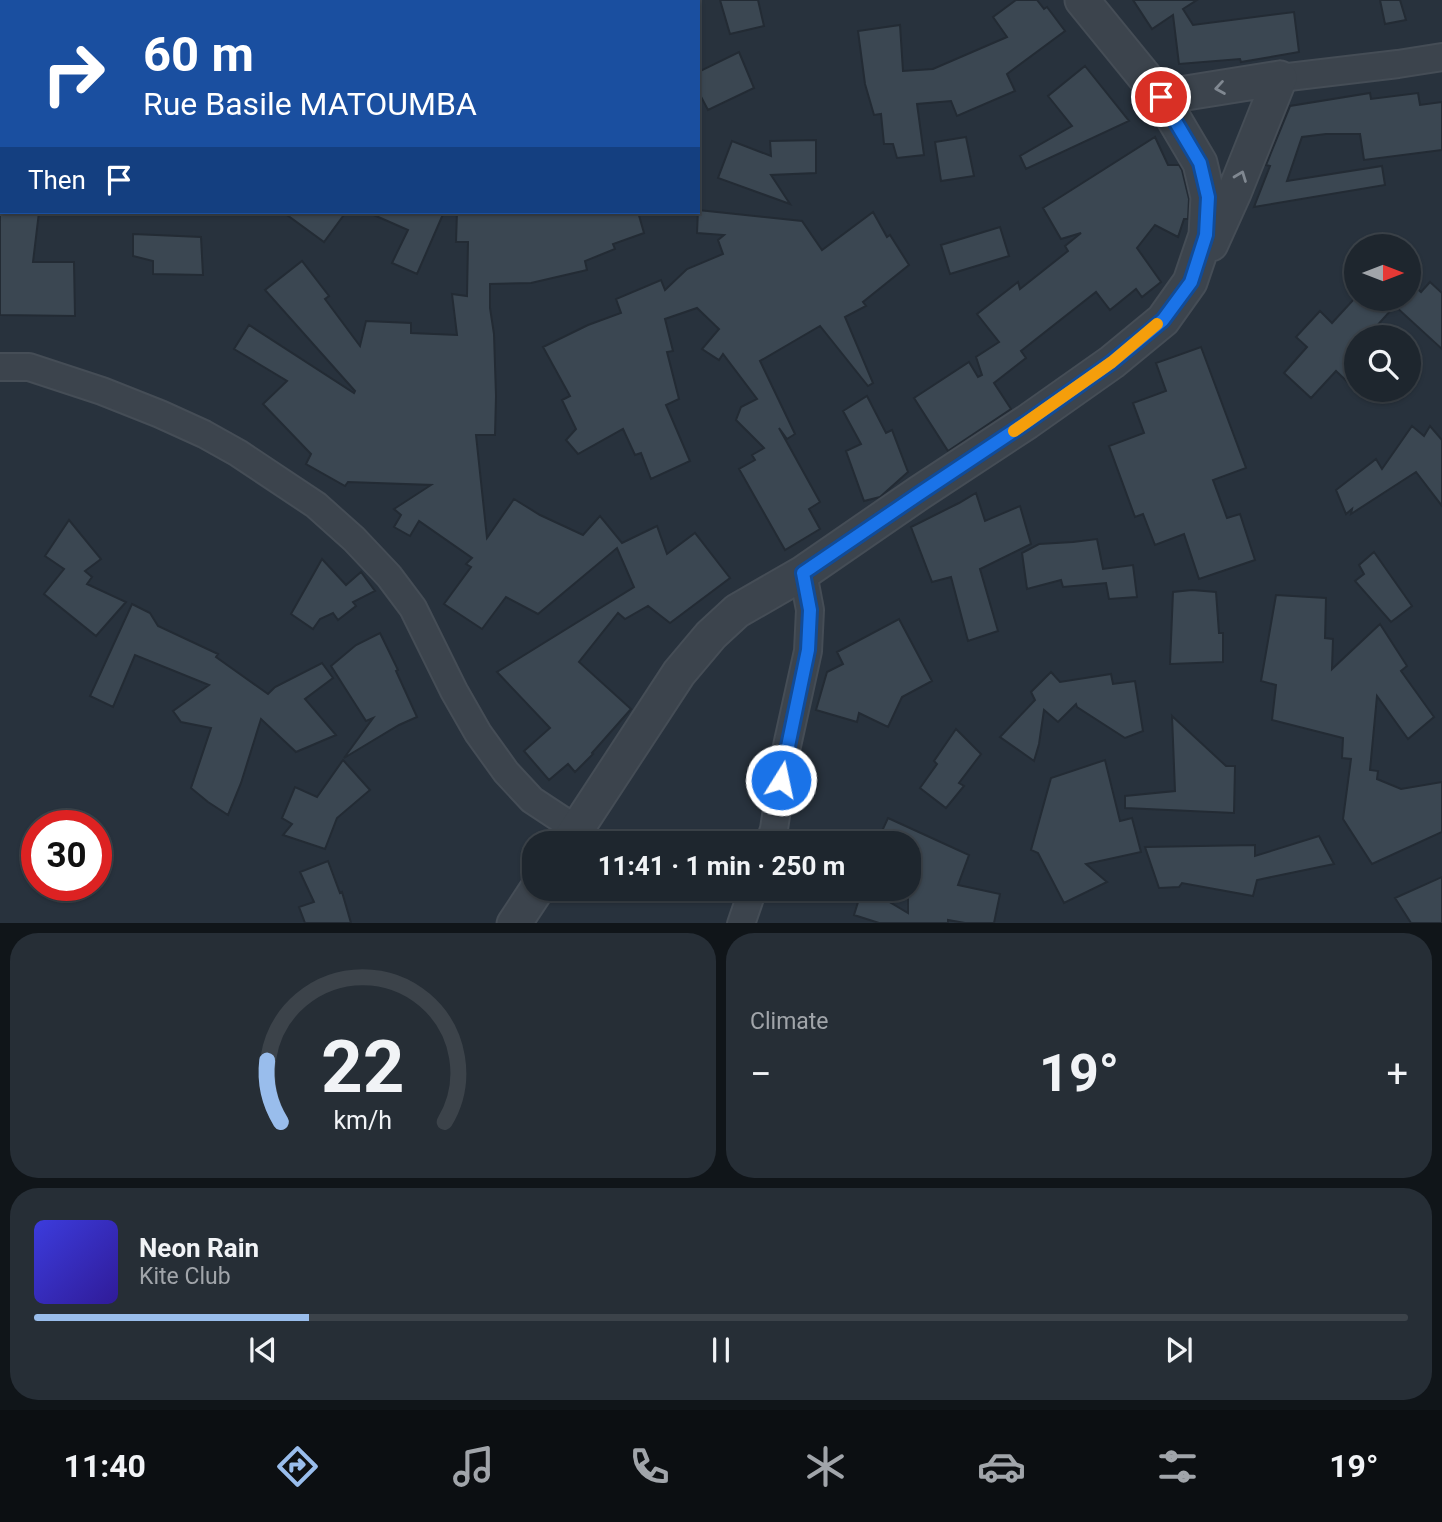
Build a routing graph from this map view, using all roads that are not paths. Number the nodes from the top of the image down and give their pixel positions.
1 (1082, 0) edge
2 (1442, 57) edge
3 (1280, 78) junction
4 (1161, 97) junction
5 (1191, 282) junction
6 (0, 367) edge
7 (803, 573) junction
8 (566, 831) edge
9 (575, 831) edge
10 (773, 831) edge
11 (529, 901) edge
12 (749, 901) edge
13 (514, 923) edge
14 (741, 923) edge

1 - 4 street
2 - 3 street
3 -> 4 street
5 -> 3 street
4 - 5 street
5 - 7 street
6 - 8 street
7 - 9 street
7 - 10 street
11 - 13 street
12 - 14 street

